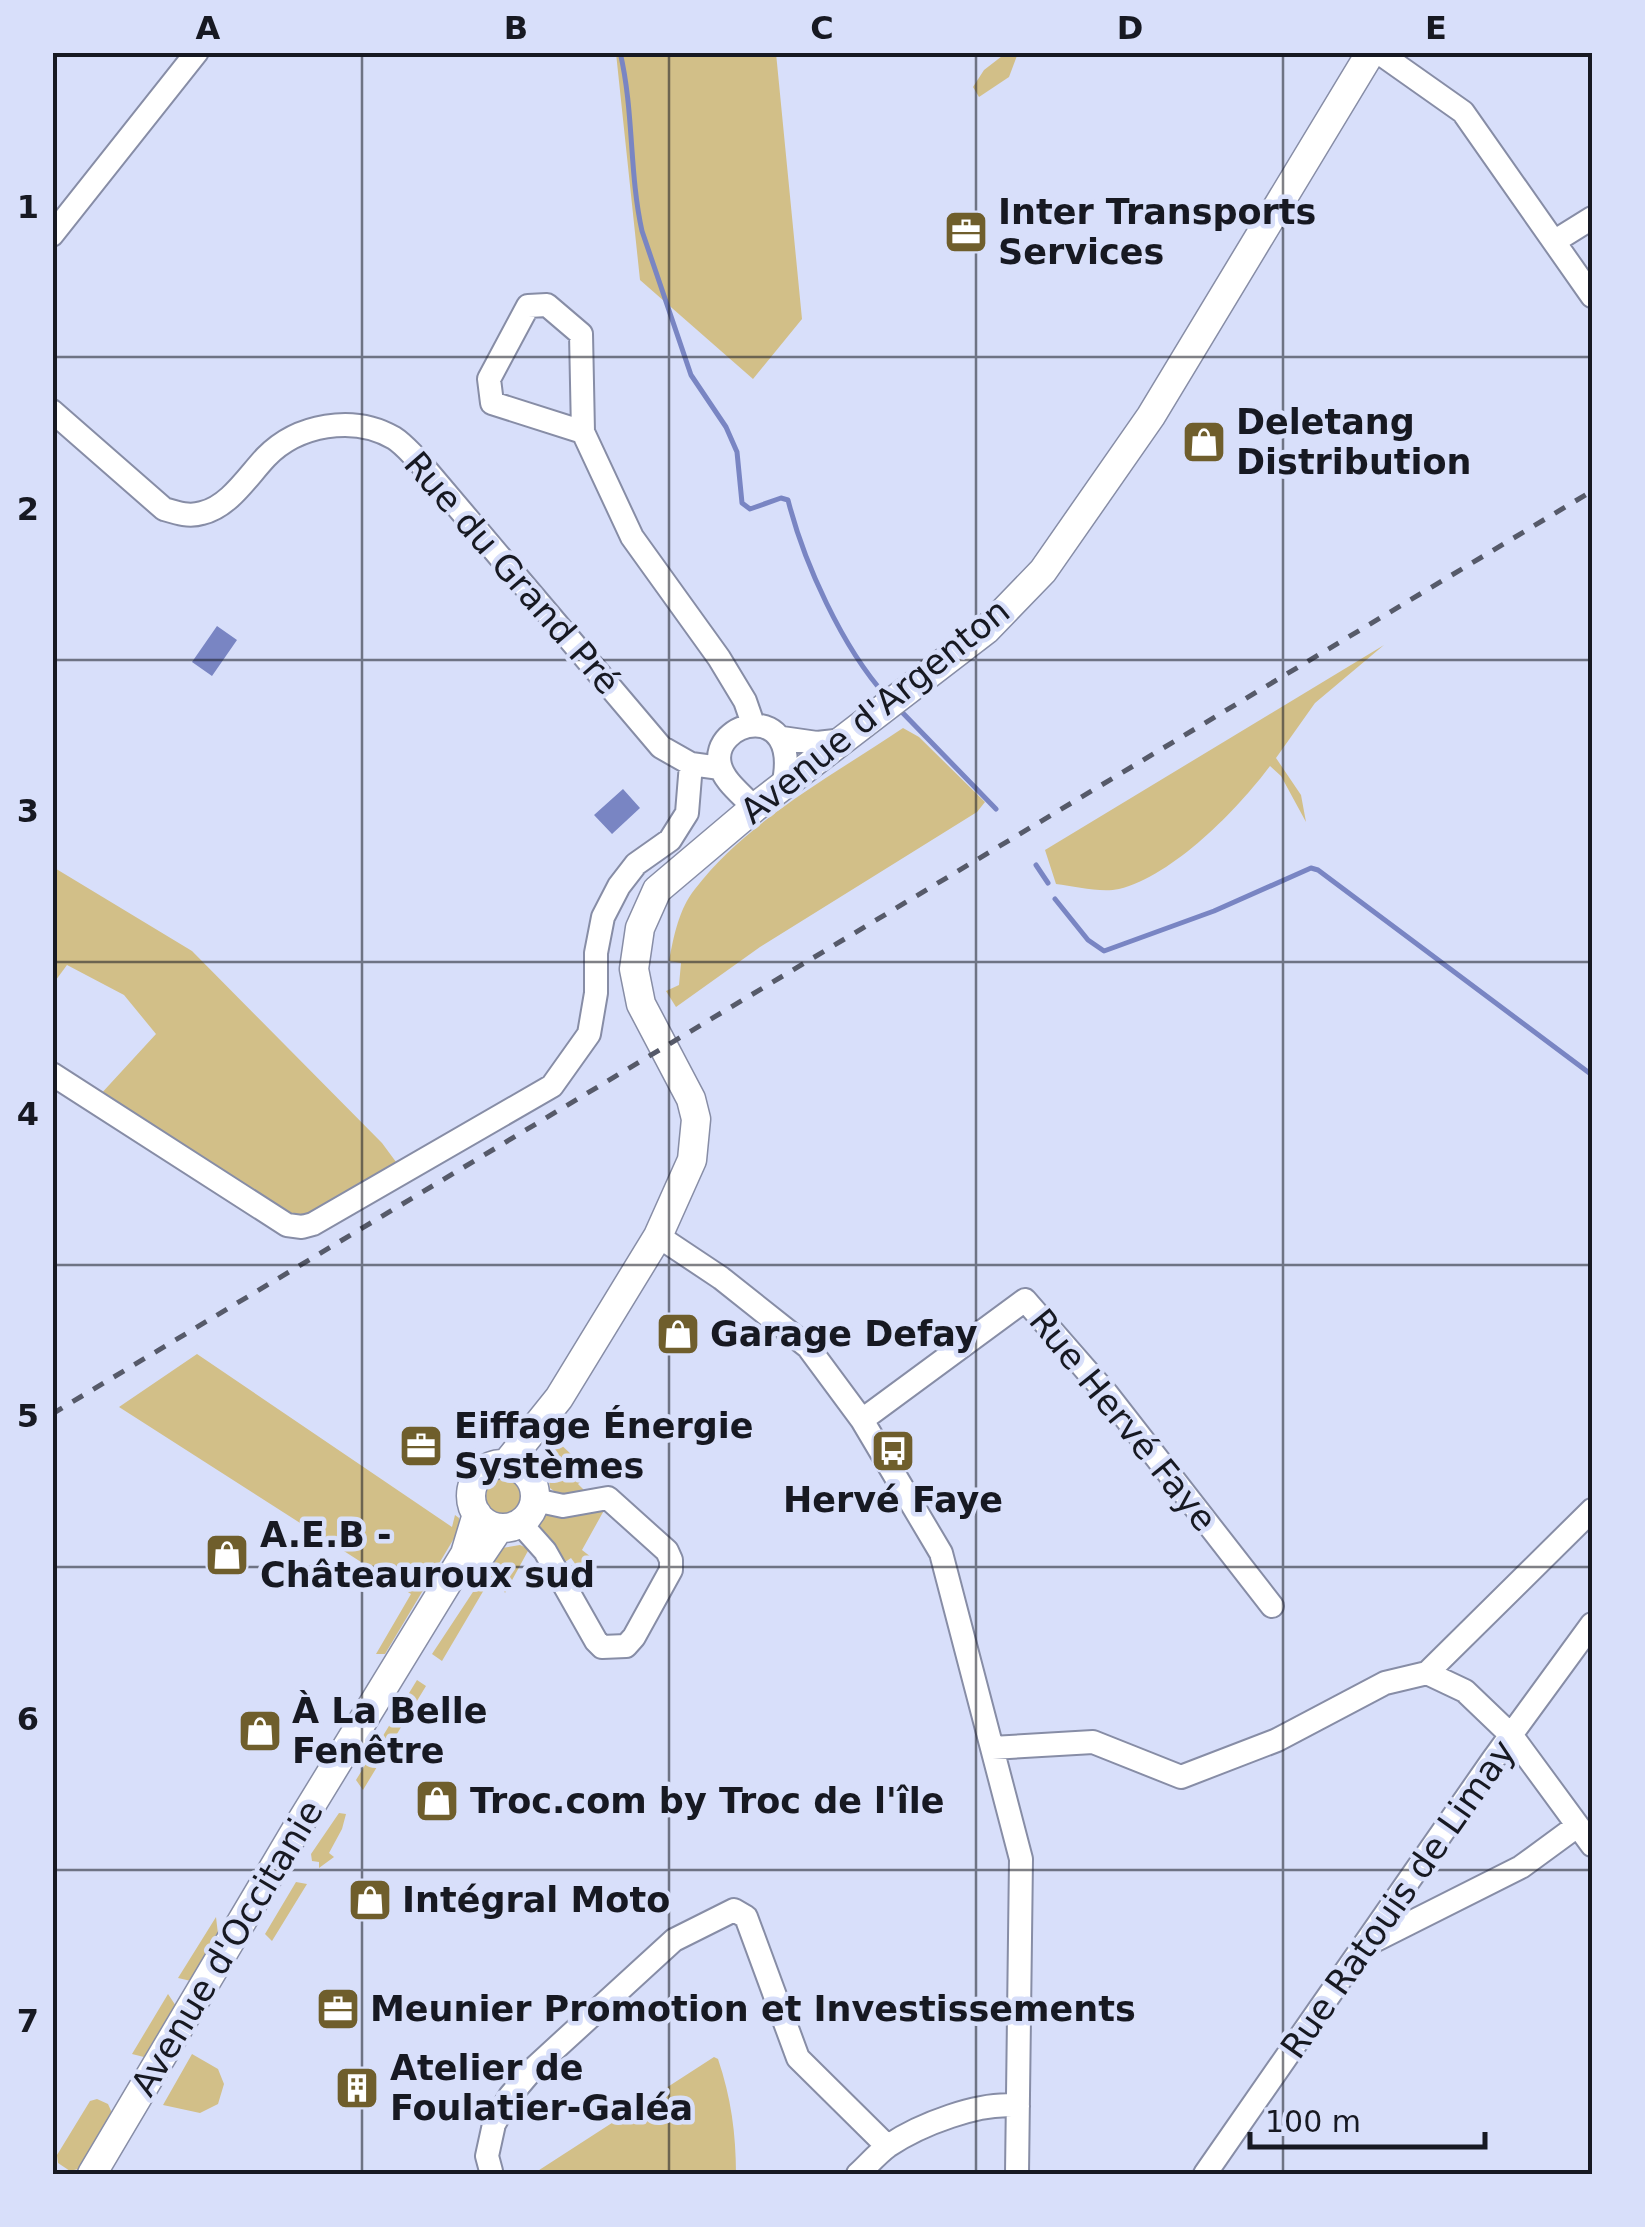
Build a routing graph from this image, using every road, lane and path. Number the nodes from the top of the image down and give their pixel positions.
1 (197, 52) edge
2 (1374, 52) edge
3 (1592, 218) edge
4 (52, 236) edge
5 (1554, 240) junction
6 (1592, 296) edge
7 (52, 410) edge
8 (583, 432) junction
9 (752, 724) junction
10 (782, 738) junction
11 (847, 739) junction
12 (691, 764) junction
13 (720, 768) junction
14 (783, 786) junction
15 (754, 808) junction
16 (52, 1074) edge
17 (658, 1236) junction
18 (862, 1420) junction
19 (511, 1501) junction
20 (1592, 1510) edge
21 (1272, 1606) dead end
22 (1592, 1624) edge
23 (1427, 1673) junction
24 (1512, 1736) junction
25 (992, 1748) junction
26 (1577, 1826) junction
27 (1592, 1845) edge
28 (1366, 1944) junction
29 (1018, 2106) junction
30 (888, 2146) junction
31 (492, 2171) dead end
32 (92, 2174) edge
33 (106, 2174) edge
34 (858, 2174) edge
35 (1018, 2174) edge
36 (1205, 2174) edge

1 - 4 street
2 - 5 street
2 - 11 main road, Avenue d'Argenton
3 - 5 street
5 - 6 street
7 - 12 street, Rue du Grand Pré
8 - 8 street
8 - 9 street
9 - 10 street
9 - 13 street
10 - 11 street
10 - 14 street
11 - 14 main road, Avenue d'Argenton
12 - 13 street, Rue du Grand Pré
12 - 16 street
13 - 15 street
14 - 15 main road, Avenue d'Argenton
15 - 17 main road, Avenue d'Argenton
17 - 18 street
17 - 19 main road, Avenue d'Occitanie
18 - 21 street, Rue Hervé Faye
18 - 25 street
19 - 19 street
19 - 32 main road, Avenue d'Occitanie
19 - 33 main road, Avenue d'Occitanie
20 - 23 street
22 - 24 street, Rue Ratouis de Limay
23 - 24 street
23 - 25 street
24 - 26 street
24 - 28 street, Rue Ratouis de Limay
25 - 29 street
26 - 27 street
26 - 28 street
28 - 36 street, Rue Ratouis de Limay
29 - 30 street
29 - 35 street
30 - 31 street
30 - 34 street

